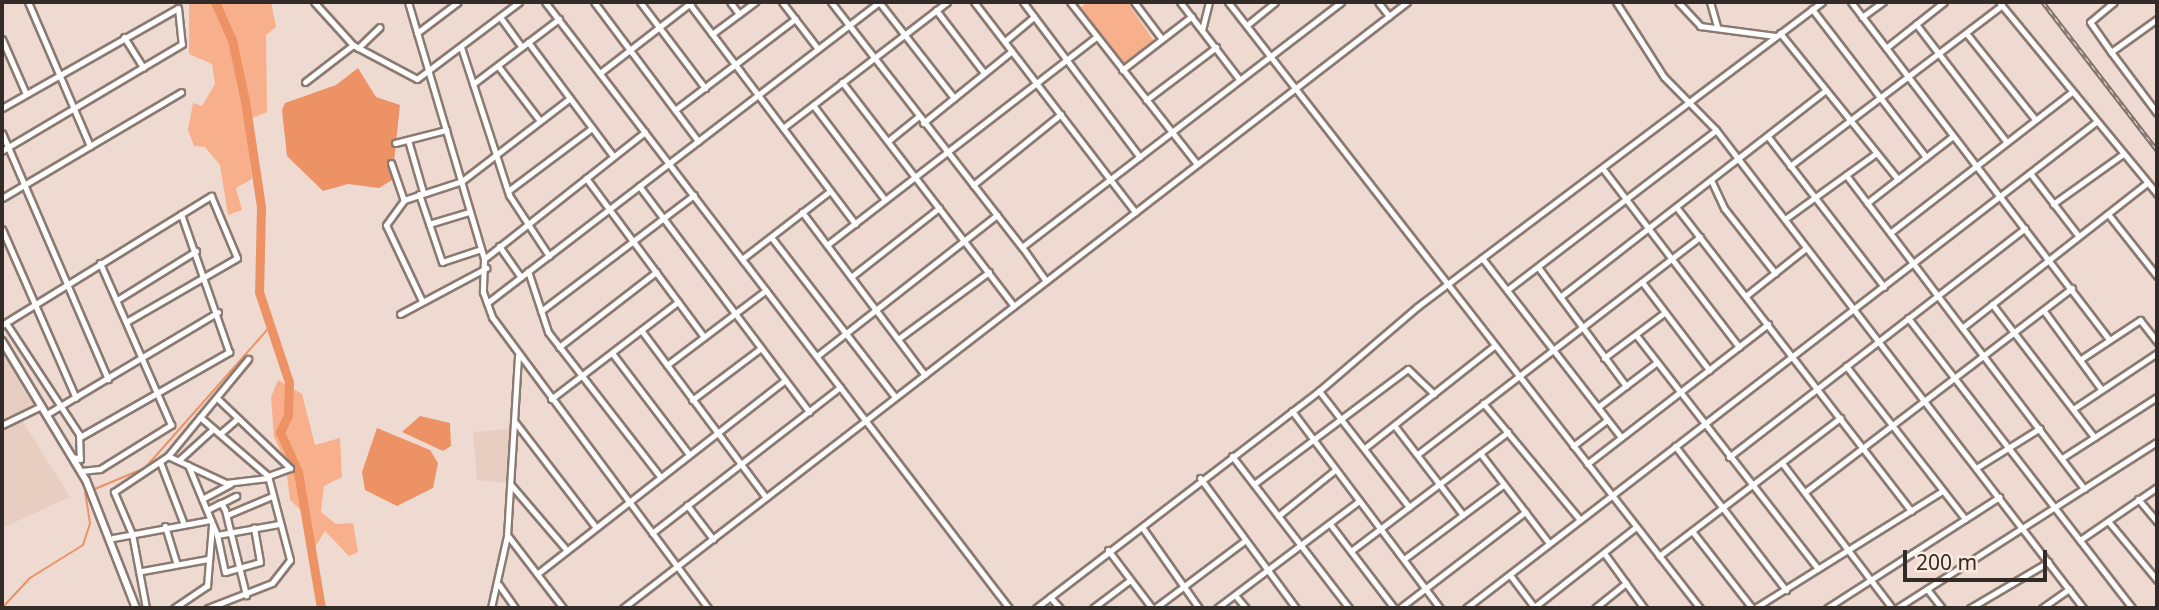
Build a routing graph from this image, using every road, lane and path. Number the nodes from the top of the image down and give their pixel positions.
1 (28, 2) edge
2 (314, 2) edge
3 (408, 2) edge
4 (458, 2) edge
5 (519, 2) edge
6 (545, 2) edge
7 (594, 2) edge
8 (639, 2) edge
9 (690, 2) edge
10 (730, 2) edge
11 (755, 2) edge
12 (782, 2) edge
13 (831, 2) edge
14 (879, 2) edge
15 (947, 2) edge
16 (974, 2) edge
17 (1023, 2) edge
18 (1080, 2) edge
19 (1134, 2) edge
20 (1180, 2) edge
21 (1209, 2) edge
22 (1228, 2) edge
23 (1275, 2) edge
24 (1341, 2) edge
25 (1378, 2) edge
26 (1408, 2) edge
27 (1616, 2) edge
28 (1678, 2) edge
29 (1710, 2) edge
30 (1822, 2) edge
31 (1851, 2) edge
32 (1882, 2) edge
33 (1944, 2) edge
34 (2114, 2) edge
35 (1072, 4) edge
36 (2001, 4) edge
37 (1812, 9) junction
38 (936, 10) junction
39 (739, 14) junction
40 (1192, 16) junction
41 (1389, 16) junction
42 (500, 17) junction
43 (1034, 17) junction
44 (1863, 17) junction
45 (559, 19) junction
46 (795, 19) junction
47 (2157, 19) edge
48 (1916, 24) junction
49 (849, 25) junction
50 (1247, 26) junction
51 (1717, 26) junction
52 (380, 27) dead end
53 (659, 28) junction
54 (1202, 30) junction
55 (417, 33) junction
56 (1966, 33) junction
57 (712, 34) junction
58 (905, 34) junction
59 (1778, 34) junction
60 (124, 37) junction
61 (1096, 37) junction
62 (2, 39) edge
63 (1162, 39) junction
64 (1004, 41) junction
65 (528, 42) junction
66 (356, 47) junction
67 (461, 47) junction
68 (522, 47) junction
69 (1216, 47) junction
70 (1886, 48) junction
71 (818, 49) junction
72 (629, 50) junction
73 (1012, 51) junction
74 (2111, 52) junction
75 (1939, 54) junction
76 (1270, 56) junction
77 (874, 58) junction
78 (1067, 60) junction
79 (735, 65) junction
80 (498, 66) junction
81 (143, 68) junction
82 (1122, 70) junction
83 (600, 73) junction
84 (984, 73) junction
85 (428, 74) junction
86 (59, 75) junction
87 (1908, 77) junction
88 (1239, 79) junction
89 (305, 82) dead end
90 (842, 82) junction
91 (473, 84) junction
92 (1038, 84) junction
93 (705, 88) junction
94 (1295, 88) junction
95 (1826, 90) junction
96 (181, 92) dead end
97 (2072, 92) junction
98 (26, 94) junction
99 (757, 95) junction
100 (570, 97) junction
101 (954, 98) junction
102 (1882, 98) junction
103 (1146, 100) junction
104 (1691, 100) junction
105 (813, 105) junction
106 (2, 108) edge
107 (74, 110) junction
108 (675, 110) junction
109 (2157, 113) edge
110 (1061, 114) junction
111 (2035, 119) junction
112 (921, 120) junction
113 (540, 121) junction
114 (1849, 121) junction
115 (2096, 122) junction
116 (592, 128) junction
117 (783, 128) junction
118 (446, 130) junction
119 (1716, 130) junction
120 (645, 132) junction
121 (2, 133) edge
122 (1172, 134) junction
123 (1954, 136) junction
124 (1769, 138) junction
125 (408, 140) junction
126 (2005, 140) junction
127 (698, 141) junction
128 (888, 141) junction
129 (395, 143) dead end
130 (90, 146) junction
131 (5, 149) edge
132 (946, 153) junction
133 (1875, 154) junction
134 (2123, 154) junction
135 (497, 156) junction
136 (613, 156) junction
137 (1140, 157) junction
138 (1926, 157) junction
139 (1739, 160) junction
140 (391, 163) dead end
141 (669, 163) junction
142 (1197, 164) junction
143 (1975, 164) junction
144 (1790, 166) junction
145 (1603, 169) junction
146 (2030, 173) junction
147 (1846, 175) junction
148 (915, 177) junction
149 (586, 178) junction
150 (1110, 179) junction
151 (1898, 179) junction
152 (1711, 180) junction
153 (462, 181) junction
154 (2147, 183) junction
155 (24, 185) junction
156 (973, 185) junction
157 (639, 186) junction
158 (508, 191) junction
159 (830, 191) junction
160 (421, 193) junction
161 (2157, 194) edge
162 (694, 195) junction
163 (2000, 196) junction
164 (2, 198) edge
165 (1813, 198) junction
166 (885, 200) junction
167 (1627, 200) junction
168 (404, 201) junction
169 (1867, 203) junction
170 (2053, 204) junction
171 (939, 208) junction
172 (1677, 208) junction
173 (609, 209) junction
174 (469, 212) junction
175 (802, 212) junction
176 (1135, 212) junction
177 (181, 214) junction
178 (2108, 214) junction
179 (997, 215) junction
180 (663, 217) junction
181 (1785, 219) junction
182 (429, 223) junction
183 (855, 224) junction
184 (525, 226) junction
185 (2025, 228) junction
186 (2, 229) edge
187 (1650, 230) junction
188 (1890, 233) junction
189 (2077, 234) junction
190 (771, 237) junction
191 (1700, 237) junction
192 (964, 241) junction
193 (633, 242) junction
194 (499, 246) junction
195 (827, 246) junction
196 (1022, 247) junction
197 (1806, 248) junction
198 (481, 249) junction
199 (196, 251) junction
200 (549, 256) junction
201 (1482, 258) junction
202 (2049, 258) junction
203 (484, 259) junction
204 (743, 259) junction
205 (1671, 259) junction
206 (1913, 263) junction
207 (100, 264) junction
208 (1538, 267) junction
209 (486, 268) junction
210 (528, 271) junction
211 (656, 272) junction
212 (989, 272) junction
213 (1775, 273) junction
214 (205, 276) junction
215 (521, 276) junction
216 (2157, 276) edge
217 (851, 277) junction
218 (1046, 281) junction
219 (1642, 282) junction
220 (67, 284) junction
221 (1448, 284) junction
222 (1884, 286) junction
223 (2072, 288) junction
224 (766, 290) junction
225 (1507, 290) junction
226 (1747, 295) junction
227 (1937, 295) junction
228 (1560, 297) junction
229 (117, 300) junction
230 (422, 302) junction
231 (678, 302) junction
232 (487, 303) junction
233 (1992, 304) junction
234 (35, 305) junction
235 (1014, 306) junction
236 (876, 310) junction
237 (1853, 310) junction
238 (2044, 311) junction
239 (218, 312) junction
240 (541, 312) junction
241 (735, 313) junction
242 (1664, 313) junction
243 (400, 314) dead end
244 (1908, 318) junction
245 (126, 322) junction
246 (4, 324) edge
247 (1768, 324) junction
248 (1581, 327) junction
249 (1962, 328) junction
250 (641, 331) junction
251 (846, 333) junction
252 (2014, 334) junction
253 (1636, 335) junction
254 (704, 337) junction
255 (898, 339) junction
256 (2109, 339) junction
257 (2, 341) edge
258 (1877, 341) junction
259 (2157, 342) edge
260 (1494, 346) junction
261 (559, 347) junction
262 (1739, 347) junction
263 (761, 348) junction
264 (1551, 350) junction
265 (2157, 352) edge
266 (612, 353) junction
267 (518, 355) junction
268 (1984, 355) junction
269 (817, 356) junction
270 (1793, 357) junction
271 (142, 358) junction
272 (1604, 358) junction
273 (248, 359) dead end
274 (2081, 359) junction
275 (1657, 362) junction
276 (667, 365) junction
277 (1846, 366) junction
278 (1709, 370) junction
279 (925, 375) junction
280 (1518, 375) junction
281 (582, 376) junction
282 (1954, 378) junction
283 (108, 379) junction
284 (785, 380) junction
285 (1626, 386) junction
286 (840, 387) junction
287 (1816, 388) junction
288 (2101, 389) junction
289 (1319, 391) junction
290 (157, 392) junction
291 (1679, 392) junction
292 (1434, 394) junction
293 (895, 397) junction
294 (2157, 397) edge
295 (76, 398) junction
296 (218, 399) junction
297 (551, 400) junction
298 (692, 400) junction
299 (1923, 401) junction
300 (1483, 403) junction
301 (41, 406) junction
302 (62, 406) junction
303 (1598, 407) junction
304 (2073, 409) junction
305 (1292, 411) junction
306 (809, 412) junction
307 (47, 414) junction
308 (200, 416) junction
309 (1343, 416) junction
310 (1840, 418) junction
311 (237, 419) junction
312 (866, 420) junction
313 (1607, 420) junction
314 (515, 421) junction
315 (1892, 424) junction
316 (2, 425) edge
317 (1394, 425) junction
318 (1703, 425) junction
319 (2040, 428) junction
320 (213, 429) junction
321 (222, 432) junction
322 (716, 432) junction
323 (1508, 432) junction
324 (80, 437) junction
325 (1621, 437) junction
326 (2094, 437) junction
327 (1314, 442) junction
328 (2157, 442) edge
329 (1573, 446) junction
330 (1675, 446) junction
331 (1366, 447) junction
332 (1864, 448) junction
333 (2010, 449) junction
334 (688, 453) junction
335 (1480, 453) junction
336 (1418, 454) junction
337 (169, 456) junction
338 (1232, 456) junction
339 (73, 457) junction
340 (1728, 457) junction
341 (2062, 458) junction
342 (179, 460) junction
343 (159, 463) junction
344 (1782, 463) junction
345 (740, 464) junction
346 (1587, 464) junction
347 (188, 466) junction
348 (1976, 468) junction
349 (1335, 470) junction
350 (81, 471) junction
351 (659, 475) junction
352 (268, 477) junction
353 (1200, 478) junction
354 (231, 484) junction
355 (1254, 484) junction
356 (1439, 484) junction
357 (511, 485) junction
358 (1503, 485) junction
359 (1751, 485) junction
360 (2157, 487) edge
361 (2084, 489) junction
362 (1942, 491) junction
363 (1805, 492) junction
364 (236, 496) dead end
365 (272, 496) junction
366 (1612, 496) junction
367 (1999, 497) junction
368 (766, 498) junction
369 (202, 499) junction
370 (627, 499) junction
371 (2138, 499) junction
372 (1359, 501) junction
373 (222, 503) junction
374 (687, 505) junction
375 (1409, 507) junction
376 (1722, 508) junction
377 (2055, 509) junction
378 (207, 510) junction
379 (1911, 511) junction
380 (1525, 512) junction
381 (227, 514) junction
382 (1463, 515) junction
383 (1278, 516) junction
384 (1965, 519) junction
385 (1580, 520) junction
386 (2108, 521) junction
387 (183, 522) junction
388 (211, 522) junction
389 (2157, 523) edge
390 (279, 524) junction
391 (1330, 524) junction
392 (594, 525) junction
393 (165, 526) junction
394 (1142, 527) junction
395 (1636, 527) junction
396 (254, 528) junction
397 (2024, 528) junction
398 (1380, 529) junction
399 (1692, 531) junction
400 (231, 532) junction
401 (652, 533) junction
402 (132, 534) junction
403 (217, 535) junction
404 (507, 536) junction
405 (113, 538) junction
406 (713, 539) junction
407 (2080, 540) junction
408 (1243, 542) junction
409 (1549, 543) junction
410 (1301, 545) junction
411 (565, 548) junction
412 (1108, 550) junction
413 (1351, 551) junction
414 (1848, 551) junction
415 (1604, 553) junction
416 (1659, 556) junction
417 (208, 559) junction
418 (1404, 559) junction
419 (176, 562) junction
420 (2049, 562) junction
421 (677, 567) junction
422 (1818, 569) junction
423 (1266, 570) junction
424 (142, 571) junction
425 (236, 571) junction
426 (537, 574) junction
427 (1510, 575) junction
428 (1130, 580) junction
429 (1871, 580) junction
430 (2157, 580) edge
431 (1626, 583) junction
432 (499, 585) junction
433 (1181, 586) junction
434 (1425, 588) junction
435 (1927, 589) junction
436 (2069, 589) junction
437 (1786, 590) junction
438 (246, 595) junction
439 (1235, 595) junction
440 (1051, 597) junction
441 (136, 608) edge
442 (146, 608) edge
443 (174, 608) edge
444 (208, 608) edge
445 (491, 608) edge
446 (515, 608) edge
447 (564, 608) edge
448 (623, 608) edge
449 (708, 608) edge
450 (1009, 608) edge
451 (1036, 608) edge
452 (1060, 608) edge
453 (1093, 608) edge
454 (1154, 608) edge
455 (1199, 608) edge
456 (1217, 608) edge
457 (1246, 608) edge
458 (1296, 608) edge
459 (1349, 608) edge
460 (1397, 608) edge
461 (1440, 608) edge
462 (1466, 608) edge
463 (1534, 608) edge
464 (1595, 608) edge
465 (1644, 608) edge
466 (1700, 608) edge
467 (1753, 608) edge
468 (1827, 608) edge
469 (1895, 608) edge
470 (1941, 608) edge
471 (1970, 608) edge
472 (2042, 608) edge
473 (2083, 608) edge
474 (2132, 608) edge

1 - 86 street
2 - 66 street
3 - 55 street
4 - 55 street
5 - 42 street
6 - 45 street
7 - 72 street
8 - 53 street
9 - 53 street
9 - 57 street
10 - 39 street
11 - 39 street
12 - 46 street
13 - 49 street
14 - 49 street
14 - 58 street
15 - 38 street
16 - 64 street
17 - 43 street
18 - 35 street
19 - 63 street
20 - 40 street
21 - 54 street
22 - 50 street
23 - 50 street
24 - 76 street
25 - 41 street
26 - 41 street
27 - 104 street
28 - 51 street
29 - 51 street
30 - 37 street
31 - 44 street
32 - 44 street
33 - 48 street
34 - 74 street
35 - 61 street
36 - 56 street
36 - 97 street
37 - 59 street
37 - 102 street
38 - 58 street
38 - 84 street
39 - 57 street
40 - 54 street
40 - 63 street
41 - 94 street
42 - 67 street
42 - 68 street
43 - 64 street
43 - 78 street
44 - 70 street
45 - 65 street
45 - 83 street
46 - 71 street
46 - 79 street
47 - 74 street
48 - 70 street
48 - 75 street
49 - 71 street
49 - 77 street
50 - 76 street
51 - 59 street
52 - 66 street
53 - 72 street
53 - 93 street
54 - 69 street
55 - 85 street
56 - 75 street
56 - 111 street
57 - 79 street
58 - 77 street
58 - 101 street
59 - 95 street
59 - 104 street
60 - 81 street
60 - 81 street
60 - 86 street
61 - 78 street
61 - 82 street
62 - 98 street
63 - 82 street
64 - 73 street
65 - 68 street
65 - 100 street
66 - 85 street
66 - 89 street
67 - 85 street
67 - 91 street
68 - 80 street
69 - 88 street
69 - 103 street
70 - 87 street
71 - 99 street
72 - 83 street
72 - 108 street
73 - 84 street
73 - 92 street
74 - 109 street
75 - 87 street
75 - 126 street
76 - 88 street
76 - 94 street
77 - 90 street
77 - 112 street
78 - 92 street
78 - 137 street
79 - 93 street
79 - 99 street
80 - 91 street
80 - 113 street
81 - 107 street
82 - 103 street
83 - 120 street
84 - 101 street
85 - 118 street
86 - 98 street
86 - 107 street
87 - 102 street
87 - 123 street
88 - 122 street
90 - 105 street
90 - 128 street
91 - 135 street
92 - 110 street
92 - 132 street
93 - 108 street
94 - 142 street
94 - 221 street
95 - 114 street
95 - 124 street
96 - 130 street
97 - 111 street
97 - 115 street
98 - 106 street
99 - 117 street
99 - 127 street
100 - 113 street
100 - 116 street
101 - 112 street
102 - 114 street
102 - 138 street
103 - 122 street
104 - 119 street
104 - 145 street
105 - 117 street
105 - 166 street
107 - 130 street
107 - 131 street
108 - 127 street
110 - 150 street
110 - 156 street
111 - 126 street
112 - 128 street
112 - 132 street
113 - 135 street
114 - 133 street
114 - 144 street
115 - 134 street
115 - 146 street
116 - 136 street
116 - 158 street
117 - 159 street
118 - 125 street
118 - 153 street
119 - 139 street
119 - 167 street
120 - 136 street
120 - 141 street
121 - 131 street
122 - 137 street
122 - 142 street
123 - 138 street
123 - 143 street
124 - 139 street
124 - 144 street
125 - 129 street
125 - 160 street
126 - 143 street
127 - 141 street
128 - 148 street
130 - 155 street
131 - 155 street
132 - 148 street
132 - 156 street
133 - 147 street
133 - 151 street
134 - 154 street
134 - 170 street
135 - 153 street
135 - 158 street
136 - 149 street
137 - 150 street
138 - 151 street
139 - 152 street
139 - 181 street
140 - 168 street
141 - 157 street
141 - 162 street
142 - 176 street
143 - 163 street
143 - 188 street
144 - 165 street
145 - 167 street
145 - 201 street
146 - 163 street
146 - 170 street
147 - 165 street
147 - 169 street
148 - 166 street
148 - 171 street
149 - 173 street
149 - 184 street
150 - 176 street
150 - 196 street
151 - 169 street
152 - 172 street
152 - 213 street
153 - 160 street
153 - 174 street
154 - 161 street
154 - 178 street
155 - 164 street
155 - 220 street
156 - 179 street
157 - 173 street
157 - 180 street
158 - 184 street
159 - 175 street
159 - 183 street
160 - 168 street
160 - 182 street
162 - 180 street
162 - 204 street
163 - 185 street
163 - 206 street
165 - 181 street
165 - 222 street
166 - 183 street
167 - 187 street
167 - 208 street
168 - 230 street
169 - 188 street
170 - 189 street
171 - 192 street
171 - 217 street
172 - 187 street
172 - 191 street
173 - 193 street
173 - 200 street
174 - 182 street
174 - 198 street
175 - 190 street
175 - 195 street
176 - 218 street
177 - 199 street
177 - 207 street
177 - 214 street
178 - 189 street
178 - 216 street
179 - 192 street
179 - 196 street
180 - 193 street
180 - 241 street
181 - 197 street
182 - 198 street
183 - 195 street
184 - 194 street
184 - 200 street
185 - 202 street
185 - 227 street
186 - 234 street
187 - 205 street
187 - 228 street
188 - 206 street
189 - 202 street
190 - 204 street
190 - 251 street
191 - 205 street
191 - 226 street
192 - 212 street
192 - 236 street
193 - 211 street
193 - 240 street
194 - 203 street
194 - 215 street
195 - 217 street
196 - 218 street
197 - 213 street
197 - 237 street
198 - 203 street
199 - 214 street
199 - 229 street
200 - 210 street
201 - 221 street
201 - 225 street
202 - 223 street
202 - 233 street
203 - 209 street
204 - 224 street
205 - 219 street
205 - 262 street
206 - 222 street
206 - 227 street
207 - 220 street
207 - 229 street
208 - 225 street
208 - 228 street
209 - 230 street
209 - 232 street
210 - 215 street
210 - 240 street
211 - 231 street
211 - 261 street
212 - 235 street
212 - 255 street
213 - 226 street
214 - 239 street
214 - 245 street
215 - 232 street
217 - 236 street
218 - 235 street
219 - 242 street
219 - 248 street
220 - 234 street
220 - 283 street
221 - 260 street
221 - 289 street
222 - 237 street
223 - 238 street
223 - 256 street
224 - 241 street
224 - 269 street
225 - 264 street
226 - 247 street
227 - 244 street
227 - 249 street
228 - 248 street
229 - 245 street
230 - 243 street
231 - 250 street
231 - 254 street
232 - 267 street
233 - 249 street
233 - 252 street
234 - 246 street
234 - 295 street
235 - 279 street
236 - 251 street
236 - 255 street
237 - 258 street
237 - 270 street
238 - 252 street
238 - 274 street
239 - 271 street
239 - 290 street
240 - 261 street
241 - 254 street
241 - 263 street
242 - 253 street
242 - 278 street
244 - 258 street
244 - 282 street
245 - 271 street
246 - 302 street
247 - 262 street
247 - 270 street
248 - 264 street
248 - 272 street
249 - 268 street
250 - 266 street
250 - 276 street
251 - 269 street
251 - 293 street
252 - 268 street
252 - 304 street
253 - 272 street
253 - 275 street
254 - 276 street
255 - 279 street
256 - 259 street
256 - 274 street
257 - 301 main road
258 - 277 street
258 - 299 street
260 - 280 street
260 - 292 street
261 - 281 street
262 - 278 street
263 - 284 street
263 - 298 street
264 - 280 street
264 - 303 street
265 - 288 street
266 - 281 street
266 - 334 street
267 - 297 street
267 - 314 street
268 - 282 street
268 - 319 street
269 - 286 street
270 - 287 street
270 - 318 street
271 - 283 street
271 - 290 street
272 - 285 street
273 - 296 street
274 - 288 street
275 - 285 street
275 - 291 street
276 - 298 street
277 - 287 street
277 - 315 street
278 - 291 street
279 - 293 street
280 - 300 street
280 - 329 street
281 - 297 street
281 - 351 street
282 - 299 street
282 - 333 street
283 - 295 street
284 - 306 street
284 - 322 street
285 - 303 street
286 - 306 street
286 - 312 street
287 - 310 street
287 - 340 street
288 - 304 street
289 - 305 street
289 - 309 street
290 - 324 street
290 - 350 street
291 - 318 street
291 - 325 street
292 - 309 street
292 - 317 street
293 - 312 street
294 - 326 street
295 - 302 street
296 - 308 street
296 - 311 street
297 - 370 street
298 - 322 street
299 - 315 street
299 - 348 street
300 - 323 street
300 - 336 street
301 - 307 main road
301 - 316 street
302 - 307 street
302 - 324 street
303 - 313 street
304 - 326 street
305 - 327 street
305 - 338 street
306 - 345 street
307 - 339 main road
308 - 320 street
308 - 337 street
309 - 327 street
309 - 331 street
310 - 332 street
310 - 344 street
311 - 321 street
311 - 352 street
312 - 368 street
312 - 450 street
313 - 325 street
313 - 329 street
314 - 357 street
314 - 392 street
315 - 332 street
315 - 362 street
317 - 331 street
317 - 336 street
318 - 330 street
318 - 340 street
319 - 333 street
319 - 341 street
320 - 321 street
320 - 342 street
321 - 352 street
322 - 334 street
322 - 345 street
323 - 335 street
323 - 385 street
324 - 339 street
325 - 346 street
326 - 341 street
327 - 349 street
327 - 355 street
328 - 361 street
329 - 346 street
330 - 366 street
330 - 376 street
331 - 375 street
332 - 363 street
332 - 379 street
333 - 348 street
333 - 377 street
334 - 351 street
335 - 356 street
335 - 358 street
336 - 356 street
337 - 342 street
337 - 343 street
338 - 353 street
338 - 355 street
339 - 350 main road
340 - 359 street
341 - 361 street
342 - 347 street
343 - 387 street
343 - 402 street
344 - 359 street
344 - 363 street
345 - 368 street
345 - 374 street
346 - 366 street
347 - 354 street
347 - 369 street
348 - 367 street
349 - 372 street
349 - 383 street
350 - 405 main road
351 - 370 street
352 - 354 street
352 - 365 street
353 - 394 street
353 - 408 street
354 - 369 street
355 - 383 street
356 - 375 street
356 - 382 street
357 - 404 street
357 - 411 street
358 - 380 street
358 - 382 street
359 - 376 street
359 - 422 street
360 - 371 street
361 - 377 street
362 - 379 street
362 - 384 street
363 - 414 street
364 - 373 street
365 - 381 street
365 - 390 street
366 - 385 street
366 - 395 street
367 - 384 street
367 - 397 street
368 - 406 street
369 - 378 street
370 - 392 street
370 - 401 street
371 - 386 street
371 - 389 street
372 - 391 street
372 - 398 street
373 - 378 street
373 - 381 street
374 - 401 street
374 - 406 street
375 - 398 street
376 - 399 street
376 - 437 street
377 - 397 street
377 - 407 street
378 - 388 street
379 - 414 street
380 - 409 street
380 - 434 street
381 - 400 street
382 - 418 street
383 - 410 street
384 - 429 street
385 - 409 street
386 - 407 street
386 - 430 street
387 - 388 street
387 - 393 street
388 - 403 street
388 - 417 street
390 - 396 street
390 - 438 street
391 - 410 street
391 - 413 street
392 - 411 street
393 - 402 street
393 - 419 street
394 - 412 street
394 - 433 street
395 - 415 street
395 - 416 street
396 - 400 street
396 - 425 street
397 - 420 street
397 - 435 street
398 - 413 street
398 - 418 street
399 - 416 street
399 - 467 street
400 - 403 street
400 - 425 street
401 - 421 street
402 - 405 street
402 - 424 street
403 - 425 street
404 - 426 street
404 - 432 street
405 - 441 main road
406 - 421 street
407 - 474 street
408 - 423 street
408 - 433 street
409 - 427 street
410 - 423 street
410 - 459 street
411 - 426 street
412 - 428 street
412 - 440 street
413 - 460 street
414 - 422 street
414 - 429 street
415 - 431 street
415 - 463 street
416 - 466 street
417 - 419 street
417 - 443 street
418 - 434 street
419 - 424 street
420 - 436 street
420 - 471 street
421 - 448 street
421 - 449 street
422 - 437 street
423 - 439 street
423 - 458 street
424 - 442 street
425 - 438 street
426 - 447 street
427 - 462 street
427 - 463 street
428 - 453 street
428 - 454 street
429 - 468 street
429 - 469 street
431 - 464 street
431 - 465 street
432 - 445 street
432 - 446 street
433 - 454 street
433 - 455 street
434 - 460 street
434 - 461 street
435 - 469 street
435 - 470 street
436 - 472 street
436 - 473 street
437 - 467 street
438 - 444 street
439 - 456 street
439 - 457 street
440 - 451 street
440 - 452 street

